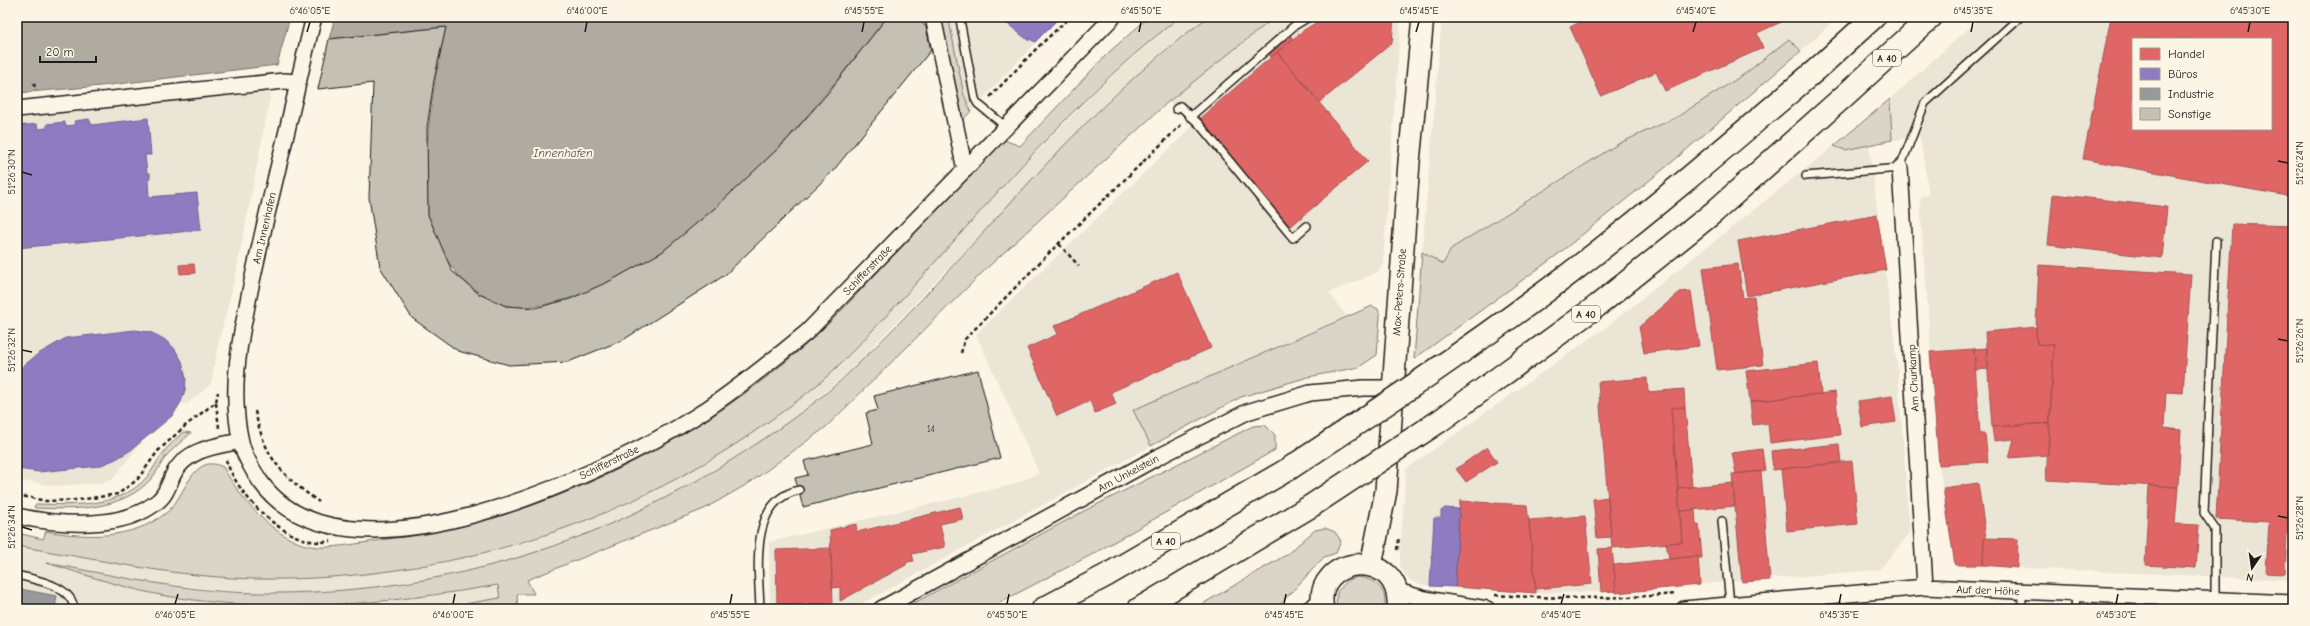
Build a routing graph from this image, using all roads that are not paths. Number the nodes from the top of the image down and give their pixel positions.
1 (314, 17) edge
2 (933, 17) edge
3 (1113, 17) edge
4 (1309, 17) edge
5 (1423, 17) edge
6 (1874, 17) edge
7 (1931, 17) edge
8 (2020, 17) edge
9 (960, 20) dead end
10 (297, 82) junction
11 (17, 109) edge
12 (1176, 110) dead end
13 (1190, 116) junction
14 (1005, 126) junction
15 (963, 163) junction
16 (1900, 168) junction
17 (1806, 176) dead end
18 (1307, 226) dead end
19 (2216, 241) dead end
20 (1392, 388) junction
21 (241, 441) junction
22 (799, 490) dead end
23 (17, 516) edge
24 (1722, 521) dead end
25 (1371, 565) junction
26 (17, 575) edge
27 (1925, 587) junction
28 (2022, 591) junction
29 (2076, 594) junction
30 (2215, 599) junction
31 (1398, 600) edge
32 (1322, 602) edge
33 (2293, 603) edge
34 (1730, 604) junction
35 (1764, 605) edge
36 (74, 609) edge
37 (760, 609) edge
38 (881, 609) edge
39 (1043, 609) edge
40 (1140, 609) edge
41 (1302, 609) edge
42 (1487, 609) edge
43 (1684, 609) edge
44 (2022, 609) edge
45 (2075, 609) edge

1 - 10 street, Am Innenhafen
2 - 15 street
3 - 14 street, Schifferstraße
4 - 13 lane
5 - 20 street, Max-Peters-Straße
6 - 39 highway, A 40, bridge
7 - 40 highway, A 40, bridge
8 - 16 lane
9 - 14 lane
10 - 11 street
10 - 21 street, Am Innenhafen
12 - 13 lane
13 - 18 lane
14 - 15 street, Schifferstraße
15 - 21 street, Schifferstraße
16 - 17 lane
16 - 27 street, Am Churkamp
19 - 30 lane
20 - 25 street, Max-Peters-Straße
20 - 38 street, Am Unkelstein
21 - 23 street
22 - 37 lane
24 - 34 lane
25 - 31 street
25 - 32 street
26 - 36 lane
27 - 28 street, Auf der Höhe
27 - 35 street, Auf der Höhe
28 - 29 street, Auf der Höhe
28 - 44 lane
29 - 30 street, Auf der Höhe
29 - 45 lane
30 - 33 street, Auf der Höhe
31 - 42 street
32 - 41 lane
34 - 35 street, Auf der Höhe
34 - 43 street, Auf der Höhe

